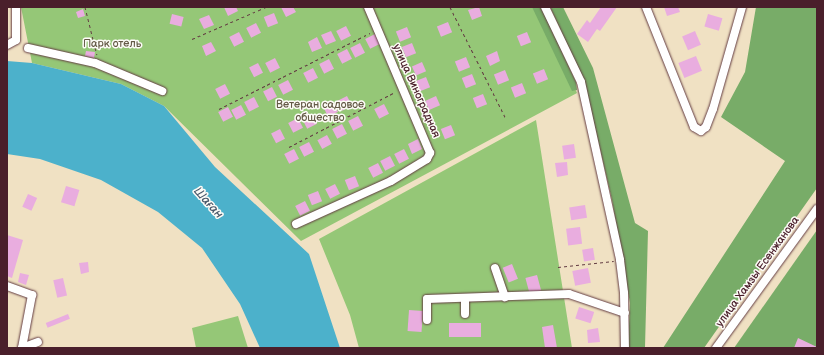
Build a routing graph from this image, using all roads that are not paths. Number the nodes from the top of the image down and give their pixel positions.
1 (16, 7) edge
2 (368, 7) edge
3 (545, 7) edge
4 (646, 7) edge
5 (742, 7) edge
6 (7, 45) edge
7 (28, 48) dead end
8 (162, 91) dead end
9 (817, 208) edge
10 (296, 224) dead end
11 (495, 268) dead end
12 (7, 286) edge
13 (505, 297) junction
14 (465, 298) junction
15 (625, 313) junction
16 (465, 314) dead end
17 (426, 320) dead end
18 (38, 342) dead end
19 (22, 348) edge
20 (625, 348) edge
21 (716, 348) edge

1 - 6 street
2 - 10 street, улица Виноградная
3 - 15 street
4 - 5 street
7 - 8 street
9 - 21 street, улица Хамзы Есенжанова
11 - 13 street
12 - 19 street
13 - 14 street
13 - 15 street
14 - 16 street
14 - 17 street
15 - 20 street
18 - 19 street

